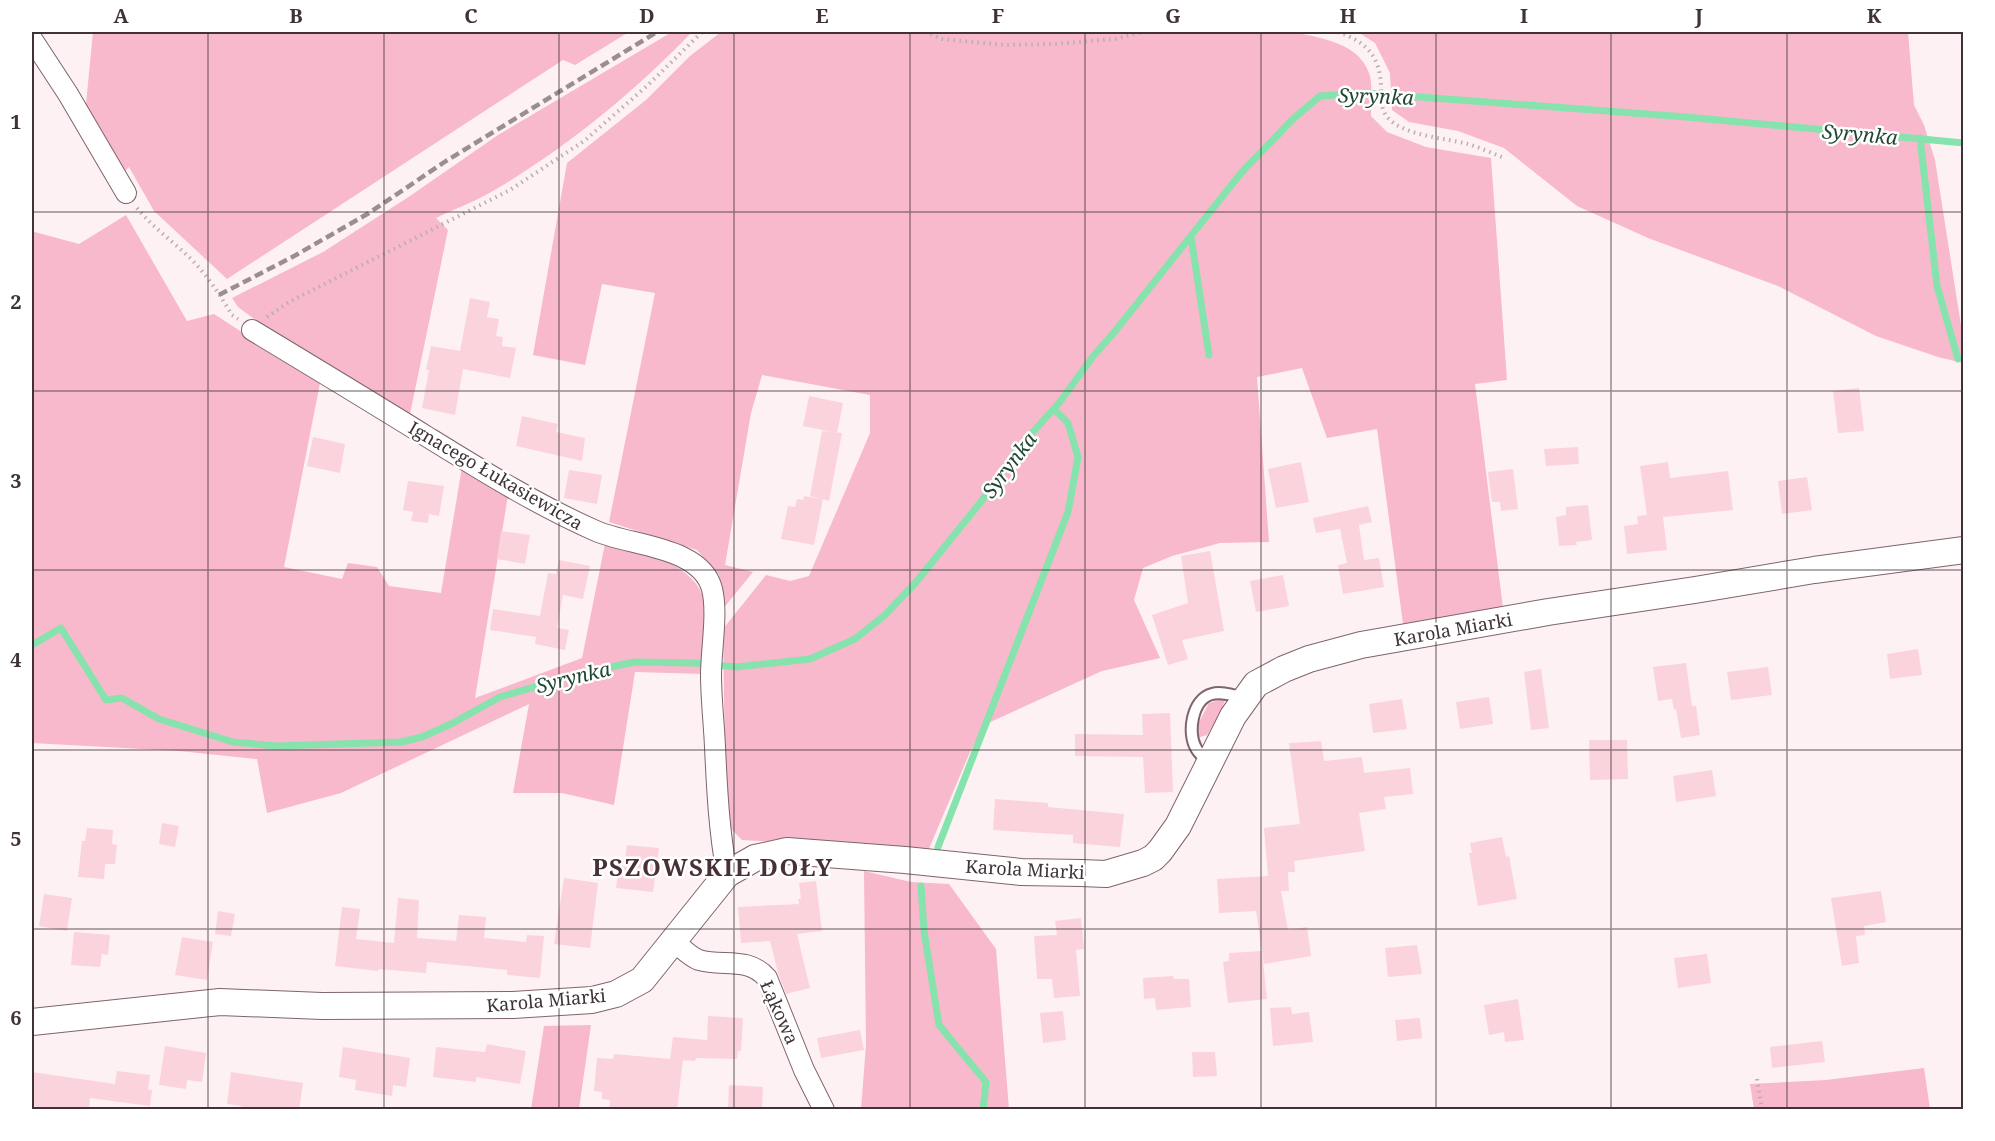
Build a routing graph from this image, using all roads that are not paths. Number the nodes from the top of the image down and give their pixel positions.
1 (32, 39) edge
2 (126, 193) road end
3 (252, 330) road end
4 (1964, 550) edge
5 (1246, 698) junction
6 (1209, 763) junction
7 (727, 873) junction
8 (672, 940) junction
9 (32, 1022) edge
10 (824, 1110) edge

1 - 2 street
3 - 7 street, Ignacego Łukasiewicza
4 - 5 street, Karola Miarki
5 - 6 street, Karola Miarki
5 - 6 lane
6 - 7 street, Karola Miarki
7 - 8 street, Karola Miarki
8 - 9 street, Karola Miarki
8 - 10 street, Łąkowa

